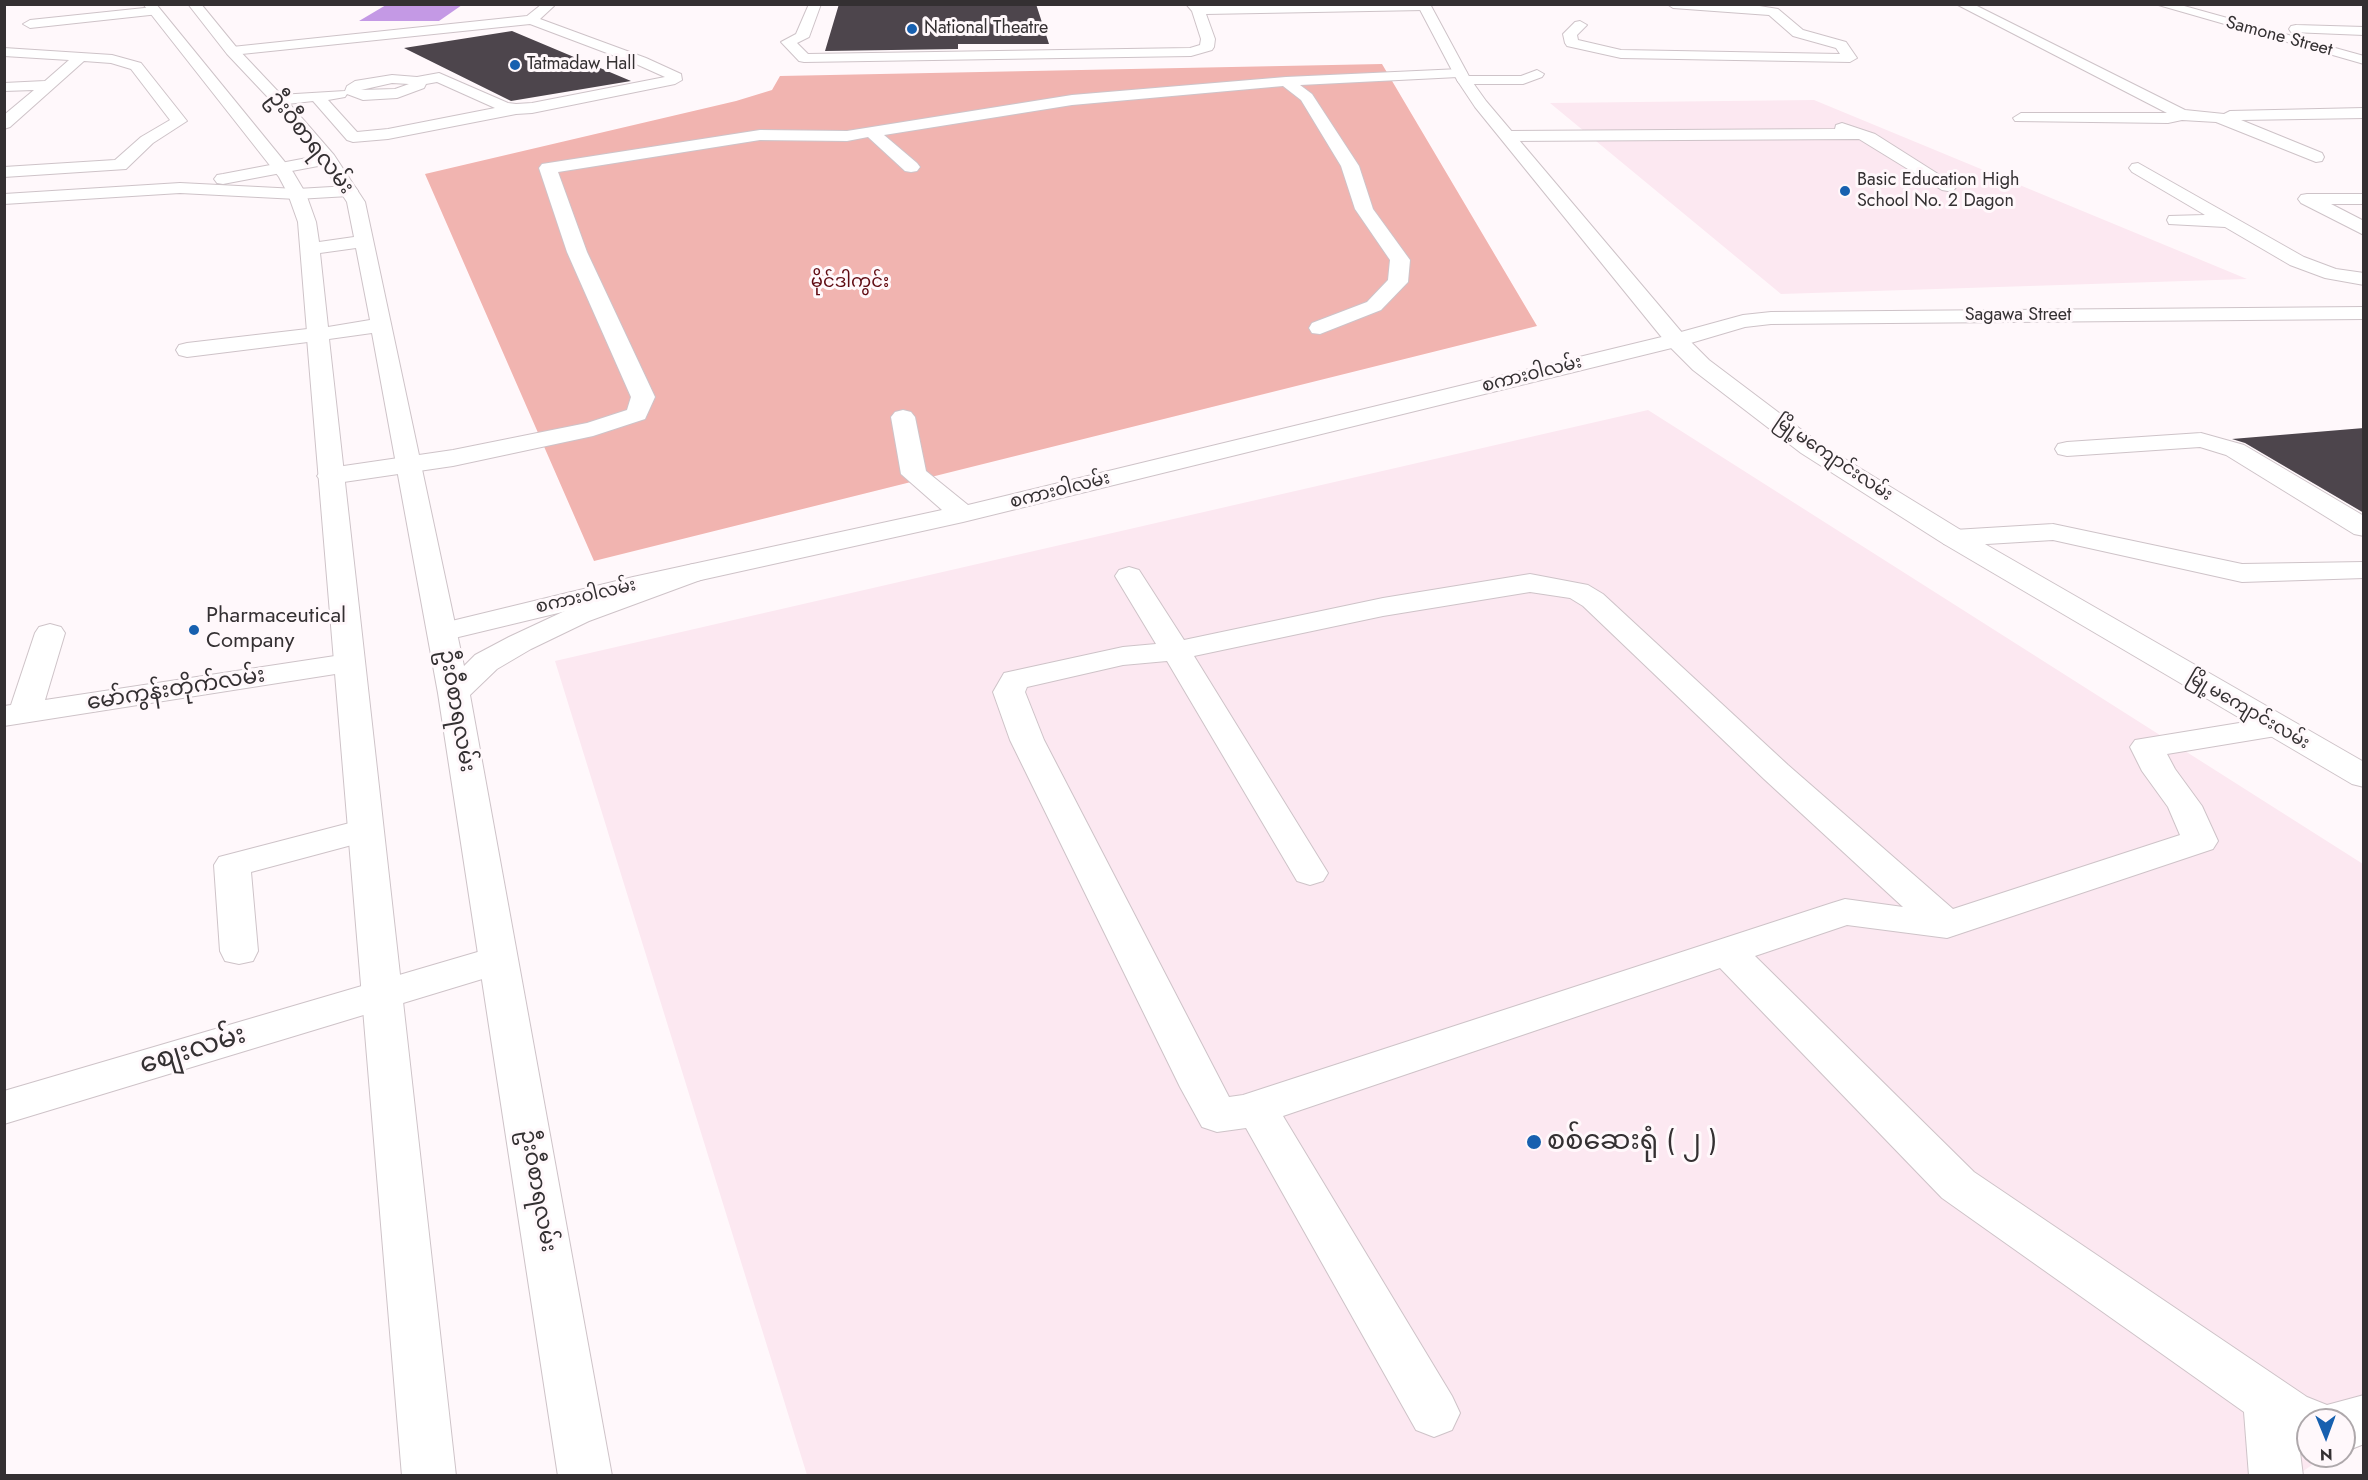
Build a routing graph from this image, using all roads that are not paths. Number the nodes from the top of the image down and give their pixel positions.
1 (194, 4) edge
2 (549, 4) edge
3 (816, 4) edge
4 (1673, 4) edge
5 (1962, 4) edge
6 (1424, 5) edge
7 (2212, 5) edge
8 (173, 6) edge
9 (2167, 6) edge
10 (1195, 7) edge
11 (1758, 7) edge
12 (152, 8) edge
13 (531, 20) junction
14 (30, 24) dead end
15 (1580, 25) dead end
16 (2245, 28) junction
17 (2364, 31) edge
18 (231, 49) junction
19 (4, 52) edge
20 (188, 53) junction
21 (81, 57) junction
22 (2361, 58) edge
23 (1268, 68) dead end
24 (1537, 74) dead end
25 (1384, 75) junction
26 (1462, 76) junction
27 (1286, 81) junction
28 (49, 85) junction
29 (4, 87) edge
30 (318, 98) junction
31 (279, 100) junction
32 (245, 105) junction
33 (516, 109) junction
34 (2364, 113) edge
35 (2182, 115) junction
36 (2219, 117) junction
37 (2021, 118) dead end
38 (1812, 119) dead end
39 (4, 124) edge
40 (871, 132) junction
41 (1862, 134) junction
42 (1508, 136) junction
43 (2316, 157) dead end
44 (328, 159) junction
45 (278, 166) junction
46 (911, 167) dead end
47 (2138, 168) dead end
48 (4, 172) edge
49 (1948, 186) dead end
50 (180, 188) junction
51 (349, 191) junction
52 (297, 194) junction
53 (4, 199) edge
54 (2364, 199) edge
55 (2176, 220) dead end
56 (2229, 221) junction
57 (2364, 229) edge
58 (363, 241) junction
59 (309, 249) junction
60 (2364, 279) edge
61 (2364, 313) edge
62 (380, 325) junction
63 (1320, 327) dead end
64 (316, 335) junction
65 (1676, 340) junction
66 (187, 350) dead end
67 (903, 417) dead end
68 (2067, 449) dead end
69 (410, 465) junction
70 (330, 476) junction
71 (963, 514) junction
72 (2364, 528) edge
73 (1954, 538) junction
74 (2364, 570) edge
75 (693, 573) junction
76 (1129, 576) dead end
77 (442, 632) junction
78 (50, 633) dead end
79 (1176, 651) junction
80 (348, 663) junction
81 (454, 693) junction
82 (15, 714) edge
83 (2276, 727) junction
84 (2364, 777) edge
85 (365, 830) junction
86 (1310, 873) dead end
87 (1947, 925) junction
88 (239, 951) dead end
89 (1727, 952) junction
90 (498, 960) junction
91 (381, 993) junction
92 (4, 1108) edge
93 (1256, 1108) junction
94 (2288, 1410) edge
95 (1434, 1413) dead end
96 (429, 1476) edge
97 (585, 1476) edge
98 (2276, 1476) edge

1 - 18 main road, ဦးဝီစာရလမ်း
2 - 13 main road
3 - 10 main road
4 - 11 main road
5 - 35 main road
6 - 10 main road
6 - 26 main road, မြို့မကျောင်းလမ်း
7 - 9 main road
8 - 12 main road
9 - 16 main road, Samone Street
11 - 15 main road
12 - 14 main road
12 - 20 main road, ဦးဝီစာရလမ်း
13 - 18 main road
13 - 33 main road
16 - 17 main road
16 - 22 main road, Samone Street
18 - 20 main road
18 - 31 main road, ဦးဝီစာရလမ်း
19 - 21 main road
20 - 32 main road, ဦးဝီစာရလမ်း
21 - 28 main road
21 - 48 main road
23 - 25 main road
24 - 26 main road
25 - 26 main road
25 - 27 main road
26 - 42 main road, မြို့မကျောင်းလမ်း
27 - 40 main road
27 - 63 main road
28 - 29 main road
28 - 39 main road
30 - 31 main road
30 - 33 main road
30 - 33 main road
31 - 32 main road
31 - 44 main road, ဦးဝီစာရလမ်း
32 - 45 main road, ဦးဝီစာရလမ်း
34 - 36 main road
35 - 36 main road
35 - 37 main road
36 - 43 main road
38 - 41 main road
40 - 46 main road
40 - 69 main road
41 - 42 main road
41 - 49 main road
42 - 65 main road, မြို့မကျောင်းလမ်း
44 - 45 main road
44 - 51 main road, ဦးဝီစာရလမ်း
45 - 50 main road
45 - 52 main road, ဦးဝီစာရလမ်း
47 - 56 main road
50 - 52 main road
50 - 53 main road
51 - 52 main road
51 - 58 main road, ဦးဝီစာရလမ်း
52 - 59 main road, ဦးဝီစာရလမ်း
54 - 57 main road
55 - 56 main road
56 - 60 main road
58 - 59 main road
58 - 62 main road, ဦးဝီစာရလမ်း
59 - 64 main road, ဦးဝီစာရလမ်း
61 - 65 main road, Sagawa Street
62 - 64 main road
62 - 69 main road, ဦးဝီစာရလမ်း
64 - 66 main road
64 - 70 main road, ဦးဝီစာရလမ်း
65 - 71 main road, စကားဝါလမ်း
65 - 73 main road, မြို့မကျောင်းလမ်း
67 - 71 main road
68 - 72 main road
69 - 70 main road
69 - 77 main road, ဦးဝီစာရလမ်း
70 - 80 main road, ဦးဝီစာရလမ်း
71 - 75 main road, စကားဝါလမ်း
73 - 74 main road
73 - 83 main road, မြို့မကျောင်းလမ်း
75 - 77 main road, စကားဝါလမ်း
75 - 81 main road
76 - 79 main road
77 - 81 main road, ဦးဝီစာရလမ်း
78 - 82 main road
79 - 86 main road
79 - 87 main road
79 - 93 main road
80 - 82 main road, မော်ကွန်းတိုက်လမ်း
80 - 85 main road, ဦးဝီစာရလမ်း
81 - 90 main road, ဦးဝီစာရလမ်း
83 - 84 main road, မြို့မကျောင်းလမ်း
83 - 87 main road
85 - 88 main road
85 - 91 main road, ဦးဝီစာရလမ်း
87 - 89 main road
89 - 93 main road
89 - 94 main road
90 - 91 main road, စျေးလမ်း
90 - 97 main road, ဦးဝီစာရလမ်း
91 - 92 main road, စျေးလမ်း
91 - 96 main road, ဦးဝီစာရလမ်း
93 - 95 main road
94 - 98 main road

